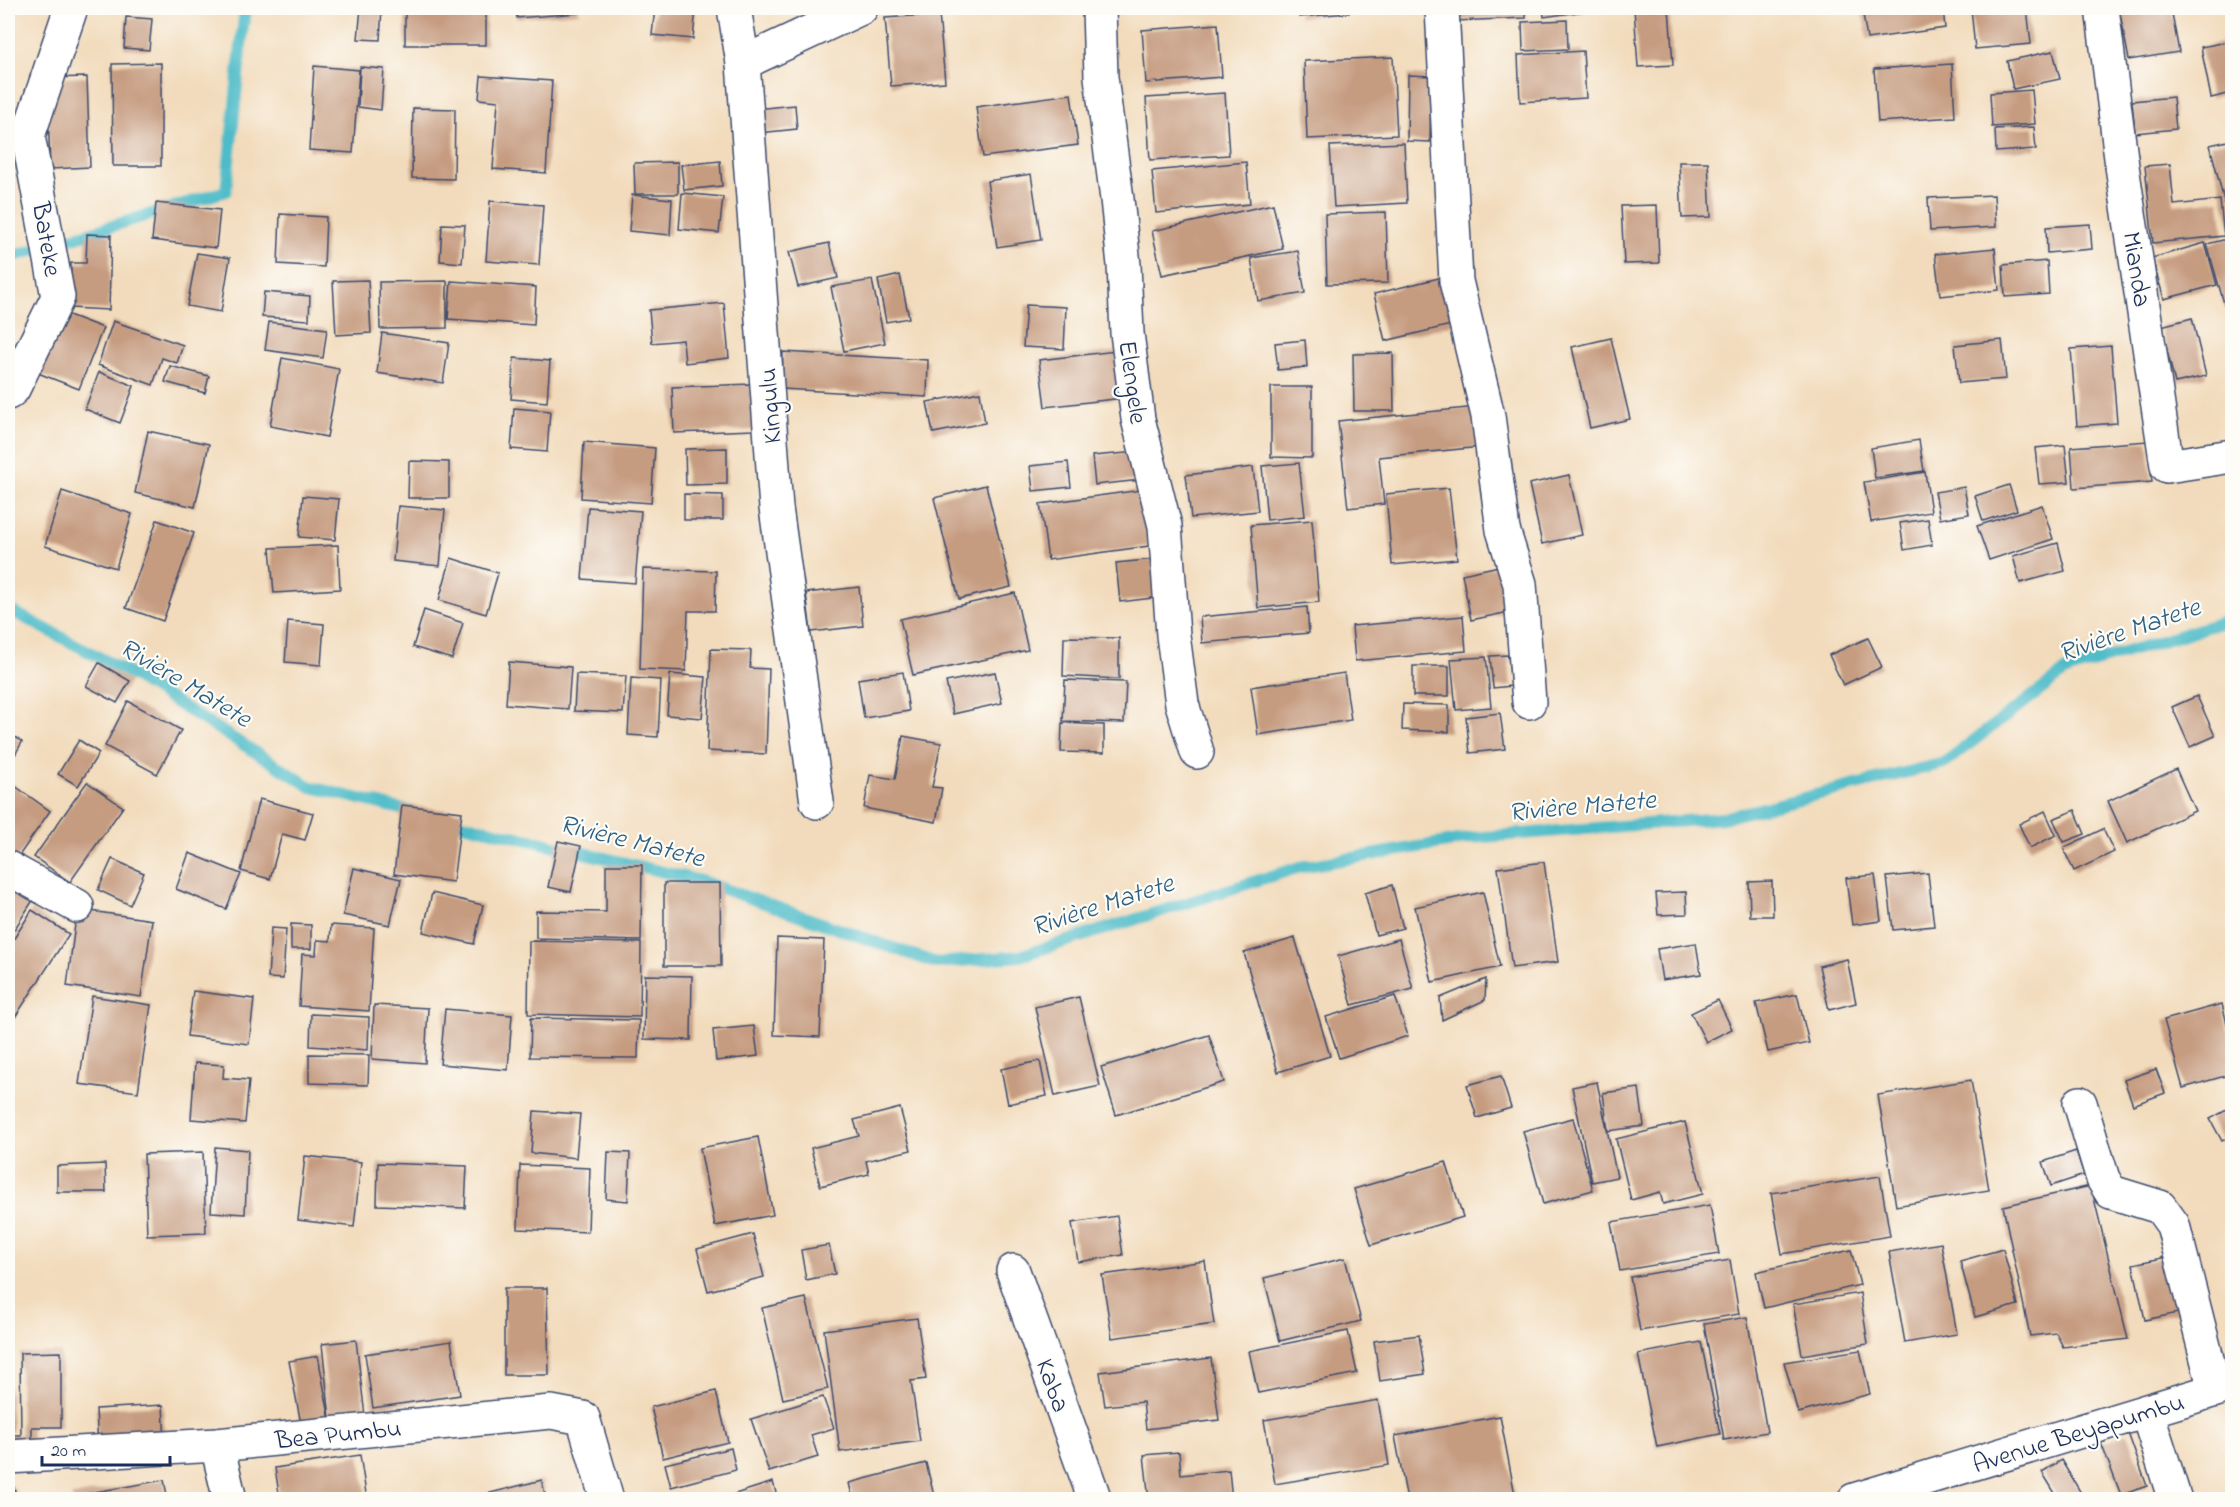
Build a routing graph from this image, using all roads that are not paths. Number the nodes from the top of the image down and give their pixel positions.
1 (71, 8) edge
2 (734, 8) edge
3 (861, 8) edge
4 (1099, 8) edge
5 (1442, 8) edge
6 (2102, 8) edge
7 (743, 63) junction
8 (8, 393) edge
9 (2232, 456) edge
10 (1529, 702) dead end
11 (1197, 752) dead end
12 (817, 802) dead end
13 (8, 868) edge
14 (77, 906) dead end
15 (2080, 1103) dead end
16 (1013, 1271) dead end
17 (2224, 1388) edge
18 (2147, 1412) junction
19 (217, 1445) junction
20 (8, 1457) edge
21 (230, 1500) edge
22 (607, 1500) edge
23 (1095, 1500) edge
24 (1854, 1500) edge
25 (2175, 1500) edge

1 - 8 street, Bateke
2 - 7 street, Kingulu
3 - 7 street
4 - 11 street, Elengele
5 - 10 street
6 - 9 street, Mianda
7 - 12 street, Kingulu
13 - 14 street
15 - 17 street
16 - 23 street, Kaba
17 - 18 street, Avenue Beyapumbu
18 - 24 street, Avenue Beyapumbu
18 - 25 street
19 - 20 street, Bea Pumbu
19 - 21 street
19 - 22 street, Bea Pumbu

